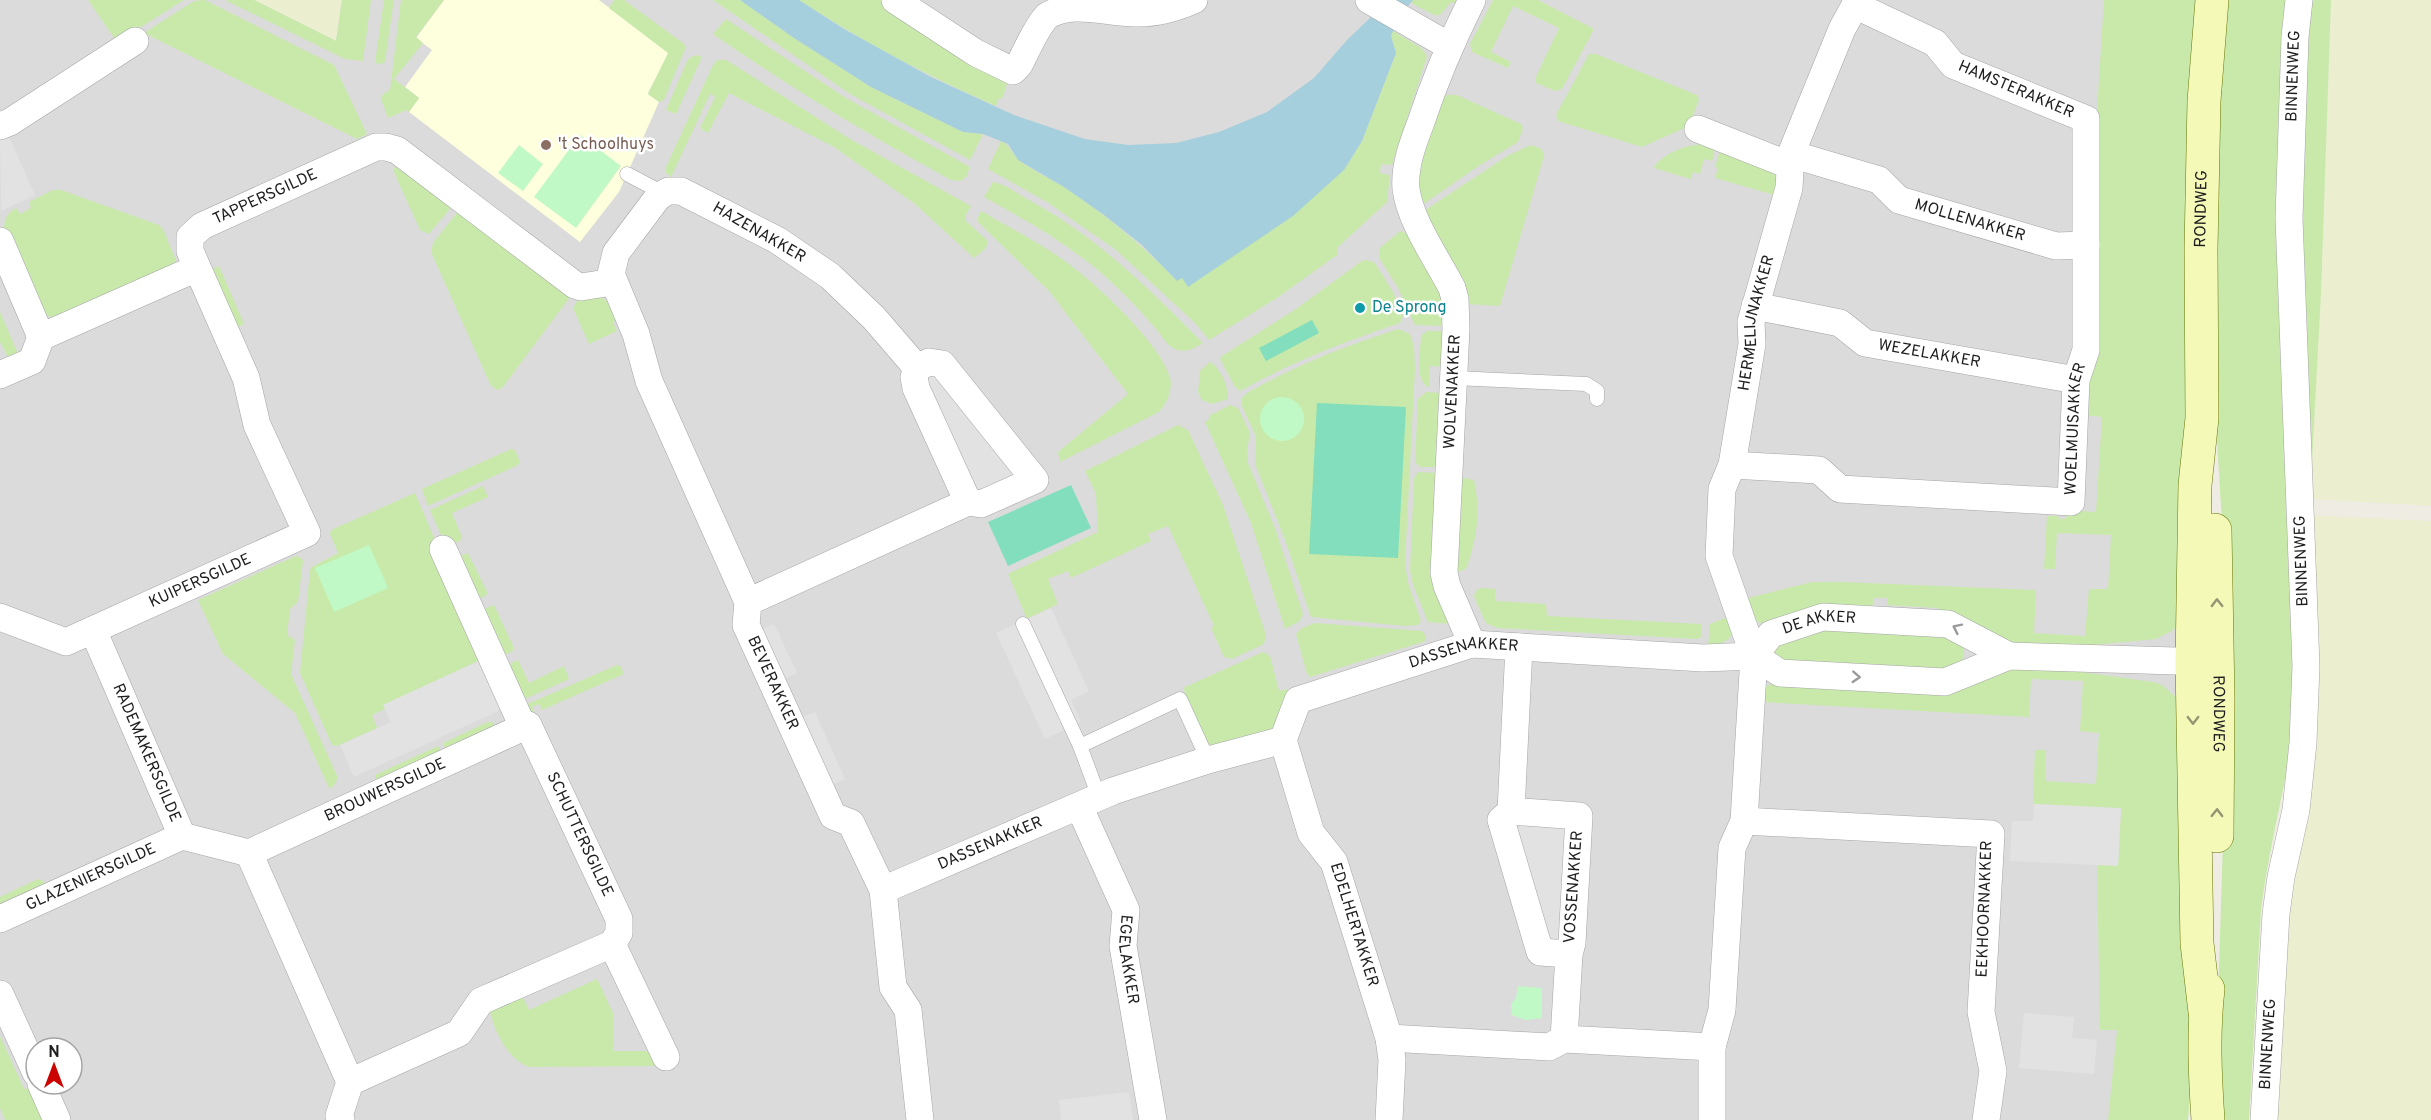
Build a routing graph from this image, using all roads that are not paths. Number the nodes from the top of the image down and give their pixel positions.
1 (895, 0) edge
2 (1194, 0) edge
3 (1369, 0) edge
4 (1472, 0) edge
5 (2212, 0) edge
6 (2299, 0) edge
7 (1857, 2) edge
8 (135, 41) dead end
9 (1449, 46) junction
10 (2086, 119) joint
11 (0, 126) edge
12 (1698, 129) dead end
13 (1790, 159) junction
14 (627, 174) dead end
15 (665, 192) junction
16 (0, 242) edge
17 (2086, 245) junction
18 (197, 268) junction
19 (614, 282) junction
20 (1755, 306) junction
21 (41, 337) junction
22 (917, 368) junction
23 (0, 375) edge
24 (1454, 378) junction
25 (2076, 380) junction
26 (1597, 399) dead end
27 (1732, 465) junction
28 (968, 502) junction
29 (307, 533) joint
30 (443, 549) dead end
31 (748, 602) junction
32 (0, 617) edge
33 (1023, 624) dead end
34 (93, 630) junction
35 (1472, 644) junction
36 (1519, 647) junction
37 (1754, 656) junction
38 (2009, 656) junction
39 (2205, 662) junction
40 (526, 726) junction
41 (1283, 740) junction
42 (1080, 746) junction
43 (1208, 760) junction
44 (1089, 801) junction
45 (1511, 811) junction
46 (1744, 821) junction
47 (182, 836) junction
48 (249, 853) junction
49 (883, 890) junction
50 (0, 919) edge
51 (612, 944) junction
52 (1569, 954) junction
53 (0, 994) edge
54 (1389, 1038) junction
55 (1564, 1039) junction
56 (24, 1047) edge
57 (1712, 1047) junction
58 (666, 1057) dead end
59 (2205, 1076) junction
60 (350, 1082) junction
61 (46, 1096) edge
62 (336, 1119) edge
63 (57, 1120) edge
64 (921, 1120) edge
65 (1153, 1120) edge
66 (1389, 1120) edge
67 (1712, 1120) edge
68 (1986, 1120) edge
69 (2197, 1120) edge
70 (2208, 1120) edge
71 (2264, 1120) edge

1 - 2 street
3 - 9 street
4 - 9 street, WOLVENAKKER
5 - 39 main road, RONDWEG
6 - 71 street, BINNENWEG
7 - 10 street, HAMSTERAKKER
7 - 13 street, HERMELIJNAKKER
8 - 11 street
9 - 24 street, WOLVENAKKER
10 - 17 street, WOELMUISAKKER
12 - 13 street
13 - 17 street, MOLLENAKKER
13 - 20 street, HERMELIJNAKKER
14 - 15 lane
15 - 19 street, BEVERAKKER
15 - 22 street, HAZENAKKER
16 - 21 street
17 - 25 street, WOELMUISAKKER
18 - 19 street, TAPPERSGILDE
18 - 21 street
18 - 29 street, TAPPERSGILDE
19 - 31 street, BEVERAKKER
20 - 25 street, WEZELAKKER
20 - 27 street, HERMELIJNAKKER
21 - 23 street
22 - 28 street
22 - 28 street
24 - 26 lane
24 - 35 street, WOLVENAKKER
25 - 27 street, WOELMUISAKKER
27 - 37 street, HERMELIJNAKKER
28 - 31 street
29 - 34 street, KUIPERSGILDE
30 - 40 street
31 - 49 street, BEVERAKKER
32 - 34 street
33 - 42 lane
34 - 47 street, RADEMAKERSGILDE
35 - 36 street, DASSENAKKER
35 - 41 street, DASSENAKKER
36 - 37 street, DASSENAKKER
36 - 45 street, VOSSENAKKER
37 -> 38 street, DE AKKER
38 -> 37 street, DE AKKER
37 - 46 street
38 - 39 street, DE AKKER
39 - 59 main road, RONDWEG
40 - 48 street, BROUWERSGILDE
40 - 51 street, SCHUTTERSGILDE
41 - 43 street, DASSENAKKER
41 - 54 street, EDELHERTAKKER
42 - 43 lane
42 - 44 lane
43 - 44 street, DASSENAKKER
44 - 49 street, DASSENAKKER
44 - 65 street, EGELAKKER
45 - 52 street, VOSSENAKKER
45 - 52 street, VOSSENAKKER
46 - 57 street
46 - 68 street, EEKHOORNAKKER
47 - 48 street, RADEMAKERSGILDE
47 - 50 street, GLAZENIERSGILDE
48 - 60 street
49 - 64 street, BEVERAKKER
51 - 58 street
51 - 60 street
52 - 55 street, VOSSENAKKER
53 - 56 street
54 - 55 street
54 - 66 street, EDELHERTAKKER
55 - 57 street
57 - 67 street
59 - 69 main road, RONDWEG
59 - 70 main road, RONDWEG
60 - 62 street
61 - 63 street

